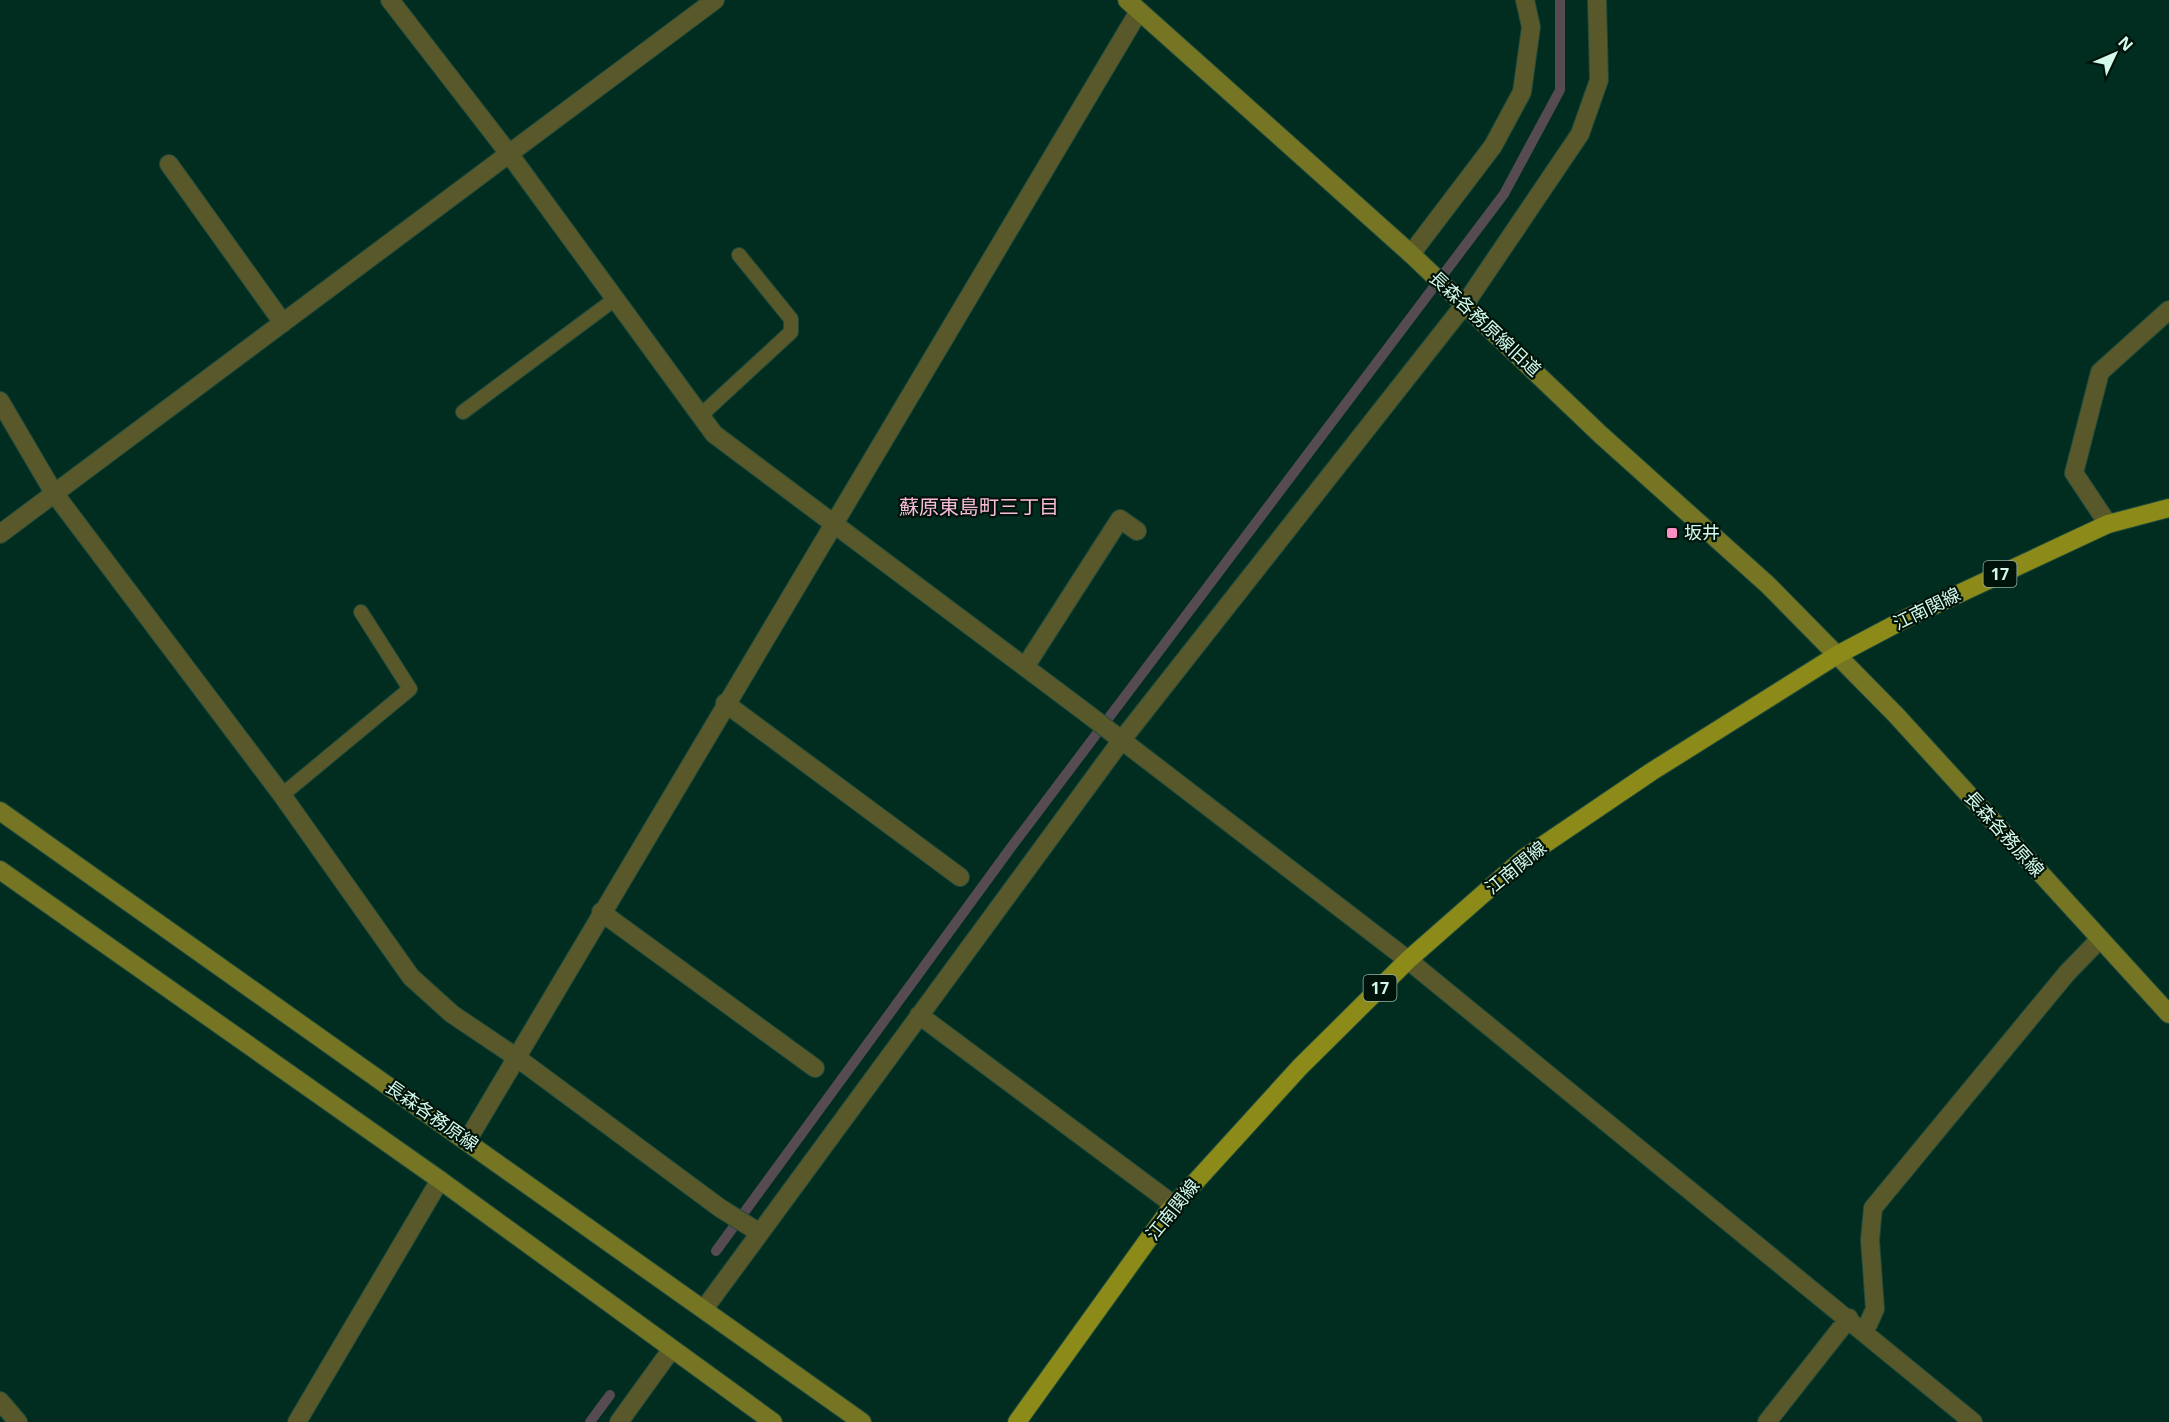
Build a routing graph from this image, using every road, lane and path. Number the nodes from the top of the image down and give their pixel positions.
1 (390, 0) edge
2 (715, 0) edge
3 (1525, 0) edge
4 (1597, 0) edge
5 (1133, 5) edge
6 (510, 155) junction
7 (170, 164) dead end
8 (739, 255) dead end
9 (1417, 260) junction
10 (615, 299) junction
11 (1460, 300) junction
12 (2169, 310) edge
13 (283, 323) junction
14 (0, 401) edge
15 (463, 412) dead end
16 (700, 416) junction
17 (54, 493) junction
18 (2169, 508) edge
19 (832, 523) junction
20 (2108, 524) junction
21 (1137, 531) dead end
22 (0, 534) edge
23 (361, 612) dead end
24 (1838, 655) junction
25 (1025, 667) junction
26 (725, 703) junction
27 (1118, 738) junction
28 (282, 795) junction
29 (0, 811) edge
30 (0, 870) edge
31 (960, 877) dead end
32 (601, 912) junction
33 (2100, 939) junction
34 (1408, 960) junction
35 (2169, 1014) edge
36 (920, 1016) junction
37 (516, 1057) junction
38 (815, 1068) dead end
39 (467, 1141) junction
40 (440, 1180) junction
41 (1174, 1205) junction
42 (757, 1232) junction
43 (704, 1309) junction
44 (1849, 1318) junction
45 (1865, 1331) junction
46 (671, 1350) junction
47 (0, 1401) edge
48 (18, 1422) edge
49 (297, 1422) edge
50 (619, 1422) edge
51 (773, 1422) edge
52 (862, 1422) edge
53 (1017, 1422) edge
54 (1767, 1422) edge
55 (1973, 1422) edge

1 - 6 street
2 - 6 street
3 - 9 street
4 - 11 street
5 - 9 main road, 長森各務原線旧道
5 - 19 street
6 - 10 street
6 - 13 street
7 - 13 street
8 - 16 lane
9 - 11 main road, 長森各務原線旧道
10 - 15 lane
10 - 16 street
11 - 24 main road, 長森各務原線旧道
11 - 27 street
12 - 20 street
13 - 17 street
14 - 17 street
16 - 19 street
17 - 22 street
17 - 28 street
18 - 20 main road, 江南関線 / 17
19 - 25 street
19 - 26 street
20 - 24 main road, 江南関線 / 17
21 - 25 street
23 - 28 lane
24 - 33 main road, 長森各務原線
24 - 34 main road, 江南関線 / 17
25 - 27 street
26 - 31 street
26 - 32 street
27 - 34 street
27 - 36 street
28 - 37 street
29 - 39 main road, 長森各務原線
30 - 40 main road
32 - 37 street
32 - 38 street
33 - 35 main road, 長森各務原線
33 - 45 street
34 - 41 main road, 江南関線 / 17
34 - 44 street
36 - 41 street
36 - 42 street
37 - 39 street
37 - 42 street
39 - 43 main road, 長森各務原線
40 - 46 main road
40 - 49 street
41 - 53 main road, 江南関線 / 17
42 - 43 street
43 - 52 main road, 長森各務原線
44 - 45 street
44 - 54 street
45 - 55 street
46 - 50 street
46 - 51 main road
47 - 48 street

